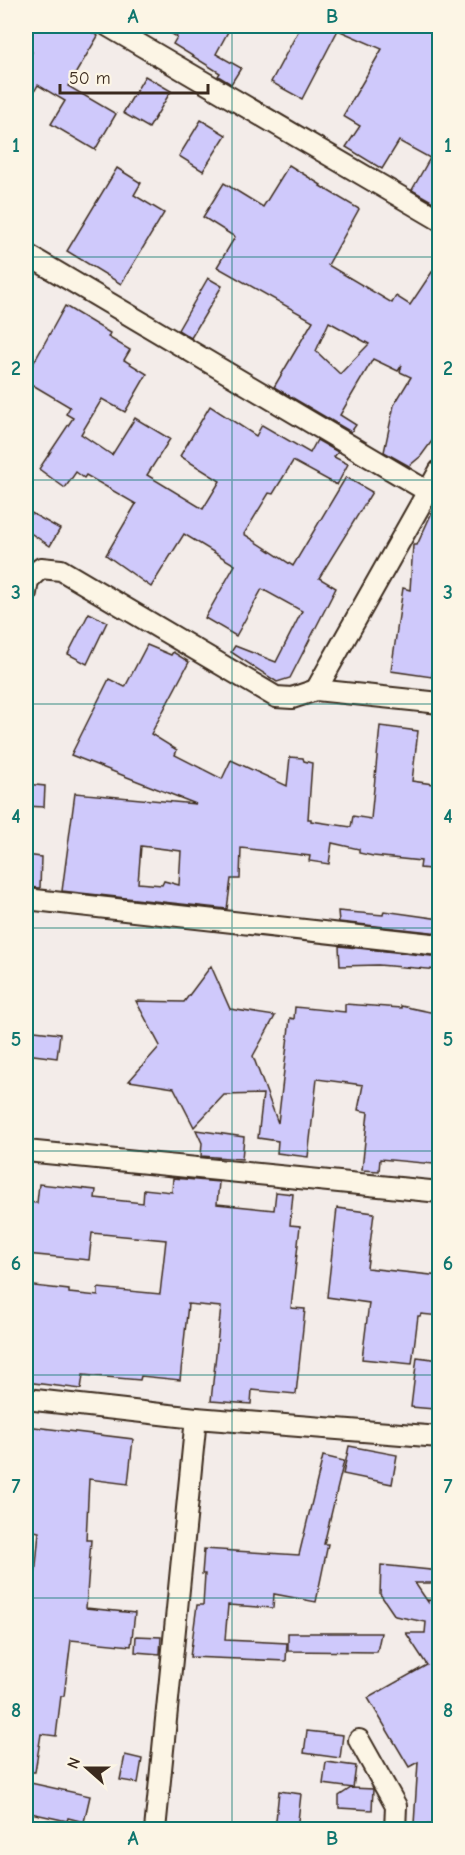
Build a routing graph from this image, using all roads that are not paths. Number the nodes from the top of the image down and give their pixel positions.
1 (108, 26) edge
2 (440, 220) edge
3 (26, 254) edge
4 (440, 470) edge
5 (427, 491) junction
6 (26, 593) edge
7 (316, 690) junction
8 (440, 703) edge
9 (26, 899) edge
10 (440, 945) edge
11 (26, 1151) edge
12 (440, 1192) edge
13 (26, 1399) edge
14 (196, 1419) junction
15 (440, 1437) edge
16 (359, 1740) dead end
17 (155, 1830) edge
18 (395, 1830) edge

1 - 2 street
3 - 5 street
4 - 5 street
5 - 7 street
6 - 7 street
7 - 8 street
9 - 10 street
11 - 12 street
13 - 14 street
14 - 15 street
14 - 17 street
16 - 18 street

